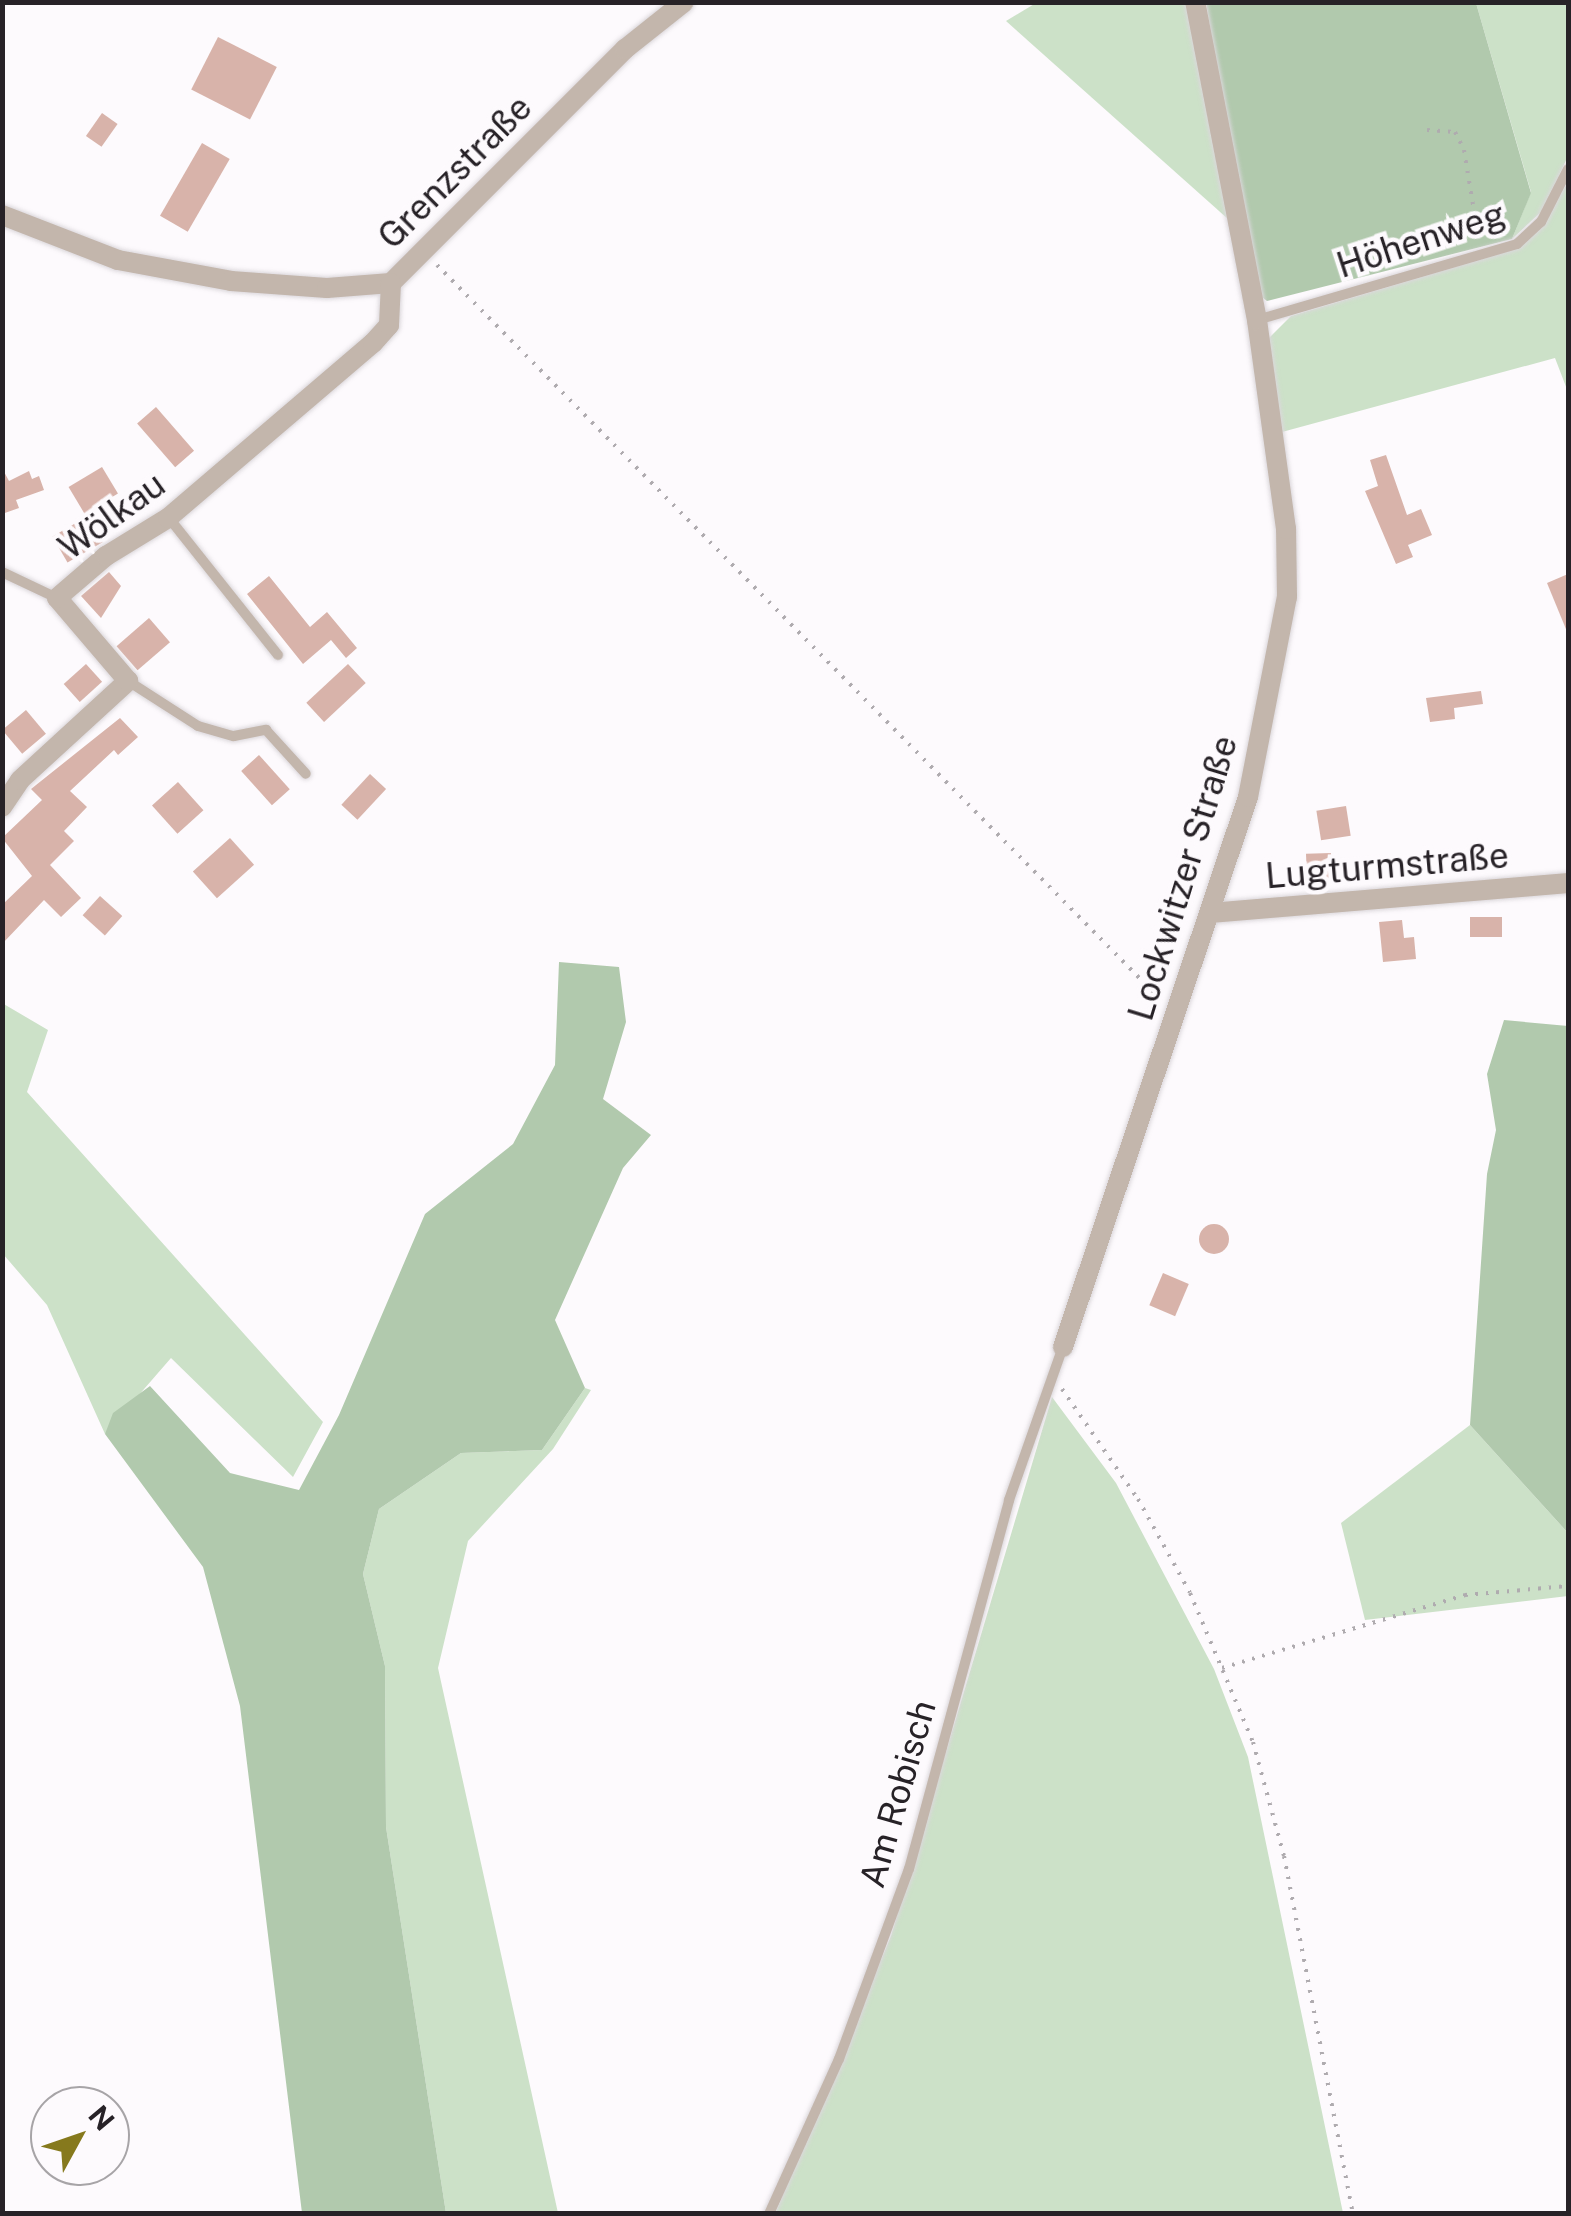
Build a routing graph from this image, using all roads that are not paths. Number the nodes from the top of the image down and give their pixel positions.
1 (684, 2) edge
2 (1196, 2) edge
3 (1568, 169) edge
4 (2, 215) edge
5 (390, 282) junction
6 (1258, 320) junction
7 (168, 518) junction
8 (2, 572) edge
9 (57, 598) junction
10 (278, 656) dead end
11 (128, 680) junction
12 (306, 774) dead end
13 (2, 807) edge
14 (1568, 884) edge
15 (1211, 913) junction
16 (1063, 1347) joint
17 (769, 2214) edge

1 - 5 street, Grenzstraße
2 - 6 street, Lockwitzer Straße
3 - 6 lane, Höhenweg
4 - 5 street, Grenzstraße
5 - 7 street, Wölkau
6 - 15 street, Lockwitzer Straße
7 - 9 street, Wölkau
7 - 10 lane
8 - 9 lane
9 - 11 street, Wölkau
11 - 12 lane
11 - 13 street
14 - 15 street, Lugturmstraße
15 - 16 street, Lockwitzer Straße
16 - 17 lane, Am Robisch

